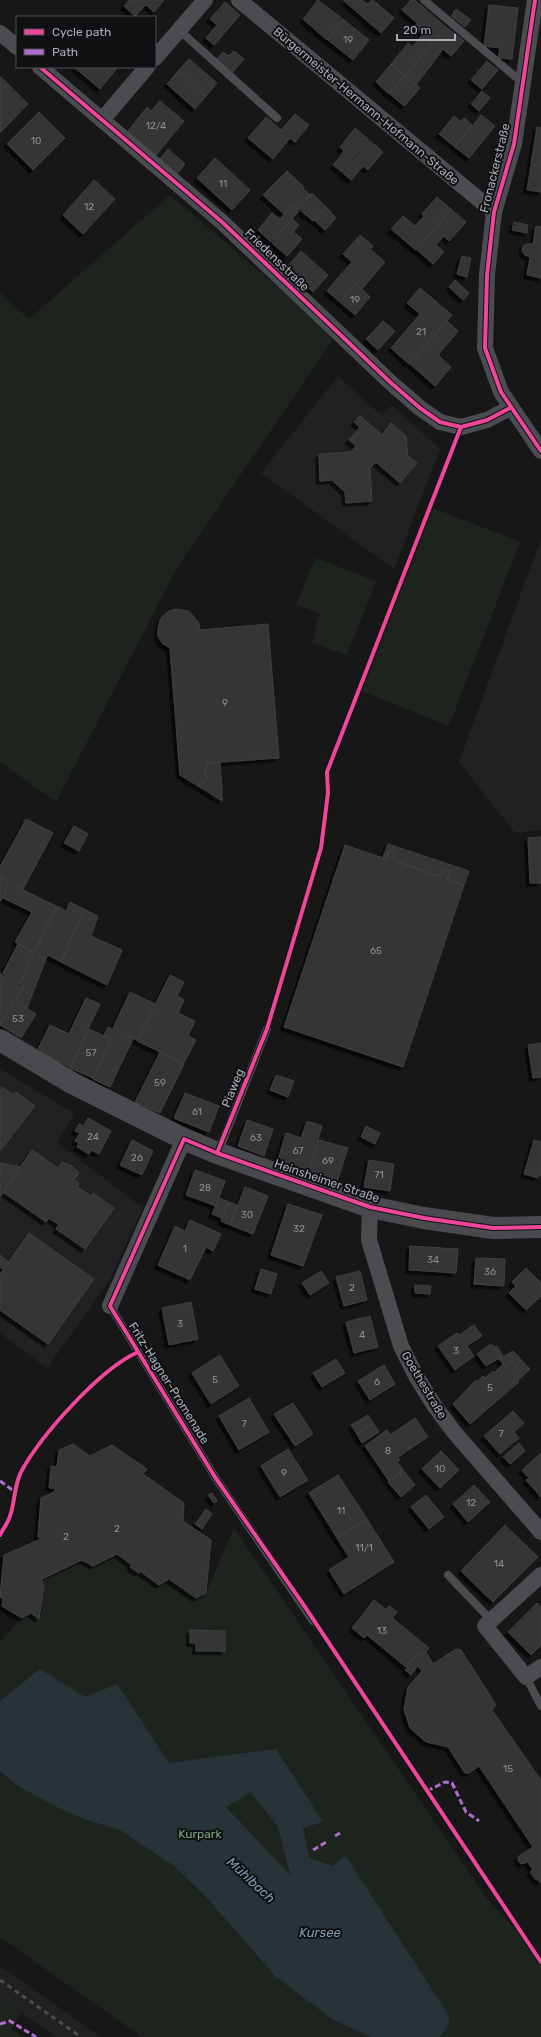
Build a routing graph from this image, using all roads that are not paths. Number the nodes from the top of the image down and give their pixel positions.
1 (205, 0) edge
2 (239, 0) edge
3 (424, 0) edge
4 (535, 0) edge
5 (179, 30) junction
6 (0, 33) edge
7 (16, 46) edge
8 (156, 57) edge
9 (41, 68) edge
10 (146, 68) edge
11 (523, 83) junction
12 (277, 118) dead end
13 (102, 120) junction
14 (494, 212) junction
15 (510, 408) junction
16 (541, 451) edge
17 (267, 1029) dead end
18 (0, 1040) edge
19 (184, 1139) junction
20 (217, 1153) junction
21 (370, 1207) junction
22 (541, 1227) edge
23 (110, 1306) joint
24 (541, 1532) edge
25 (541, 1575) edge
26 (448, 1576) dead end
27 (491, 1620) junction
28 (313, 1621) dead end
29 (541, 1667) edge
30 (526, 1677) junction
31 (541, 1706) edge

1 - 5 street
2 - 14 street, Bürgermeister-Hermann-Hofmann-Straße
3 - 11 lane
4 - 11 street, Fronackerstraße
5 - 8 street
5 - 12 lane
6 - 7 street
9 - 13 street, Friedensstraße
10 - 13 street
11 - 14 street, Fronackerstraße
13 - 15 street, Friedensstraße
14 - 15 street, Fronackerstraße
15 - 16 street, Fronackerstraße
17 - 20 lane, Piaweg
18 - 19 street, Heinsheimer Straße
19 - 20 street, Heinsheimer Straße
19 - 23 street, Fritz-Hagner-Promenade
20 - 21 street, Heinsheimer Straße
21 - 22 street, Heinsheimer Straße
21 - 24 street, Goethestraße
23 - 28 lane, Fritz-Hagner-Promenade
25 - 27 street
26 - 27 lane
27 - 30 street
29 - 30 street
30 - 31 lane

